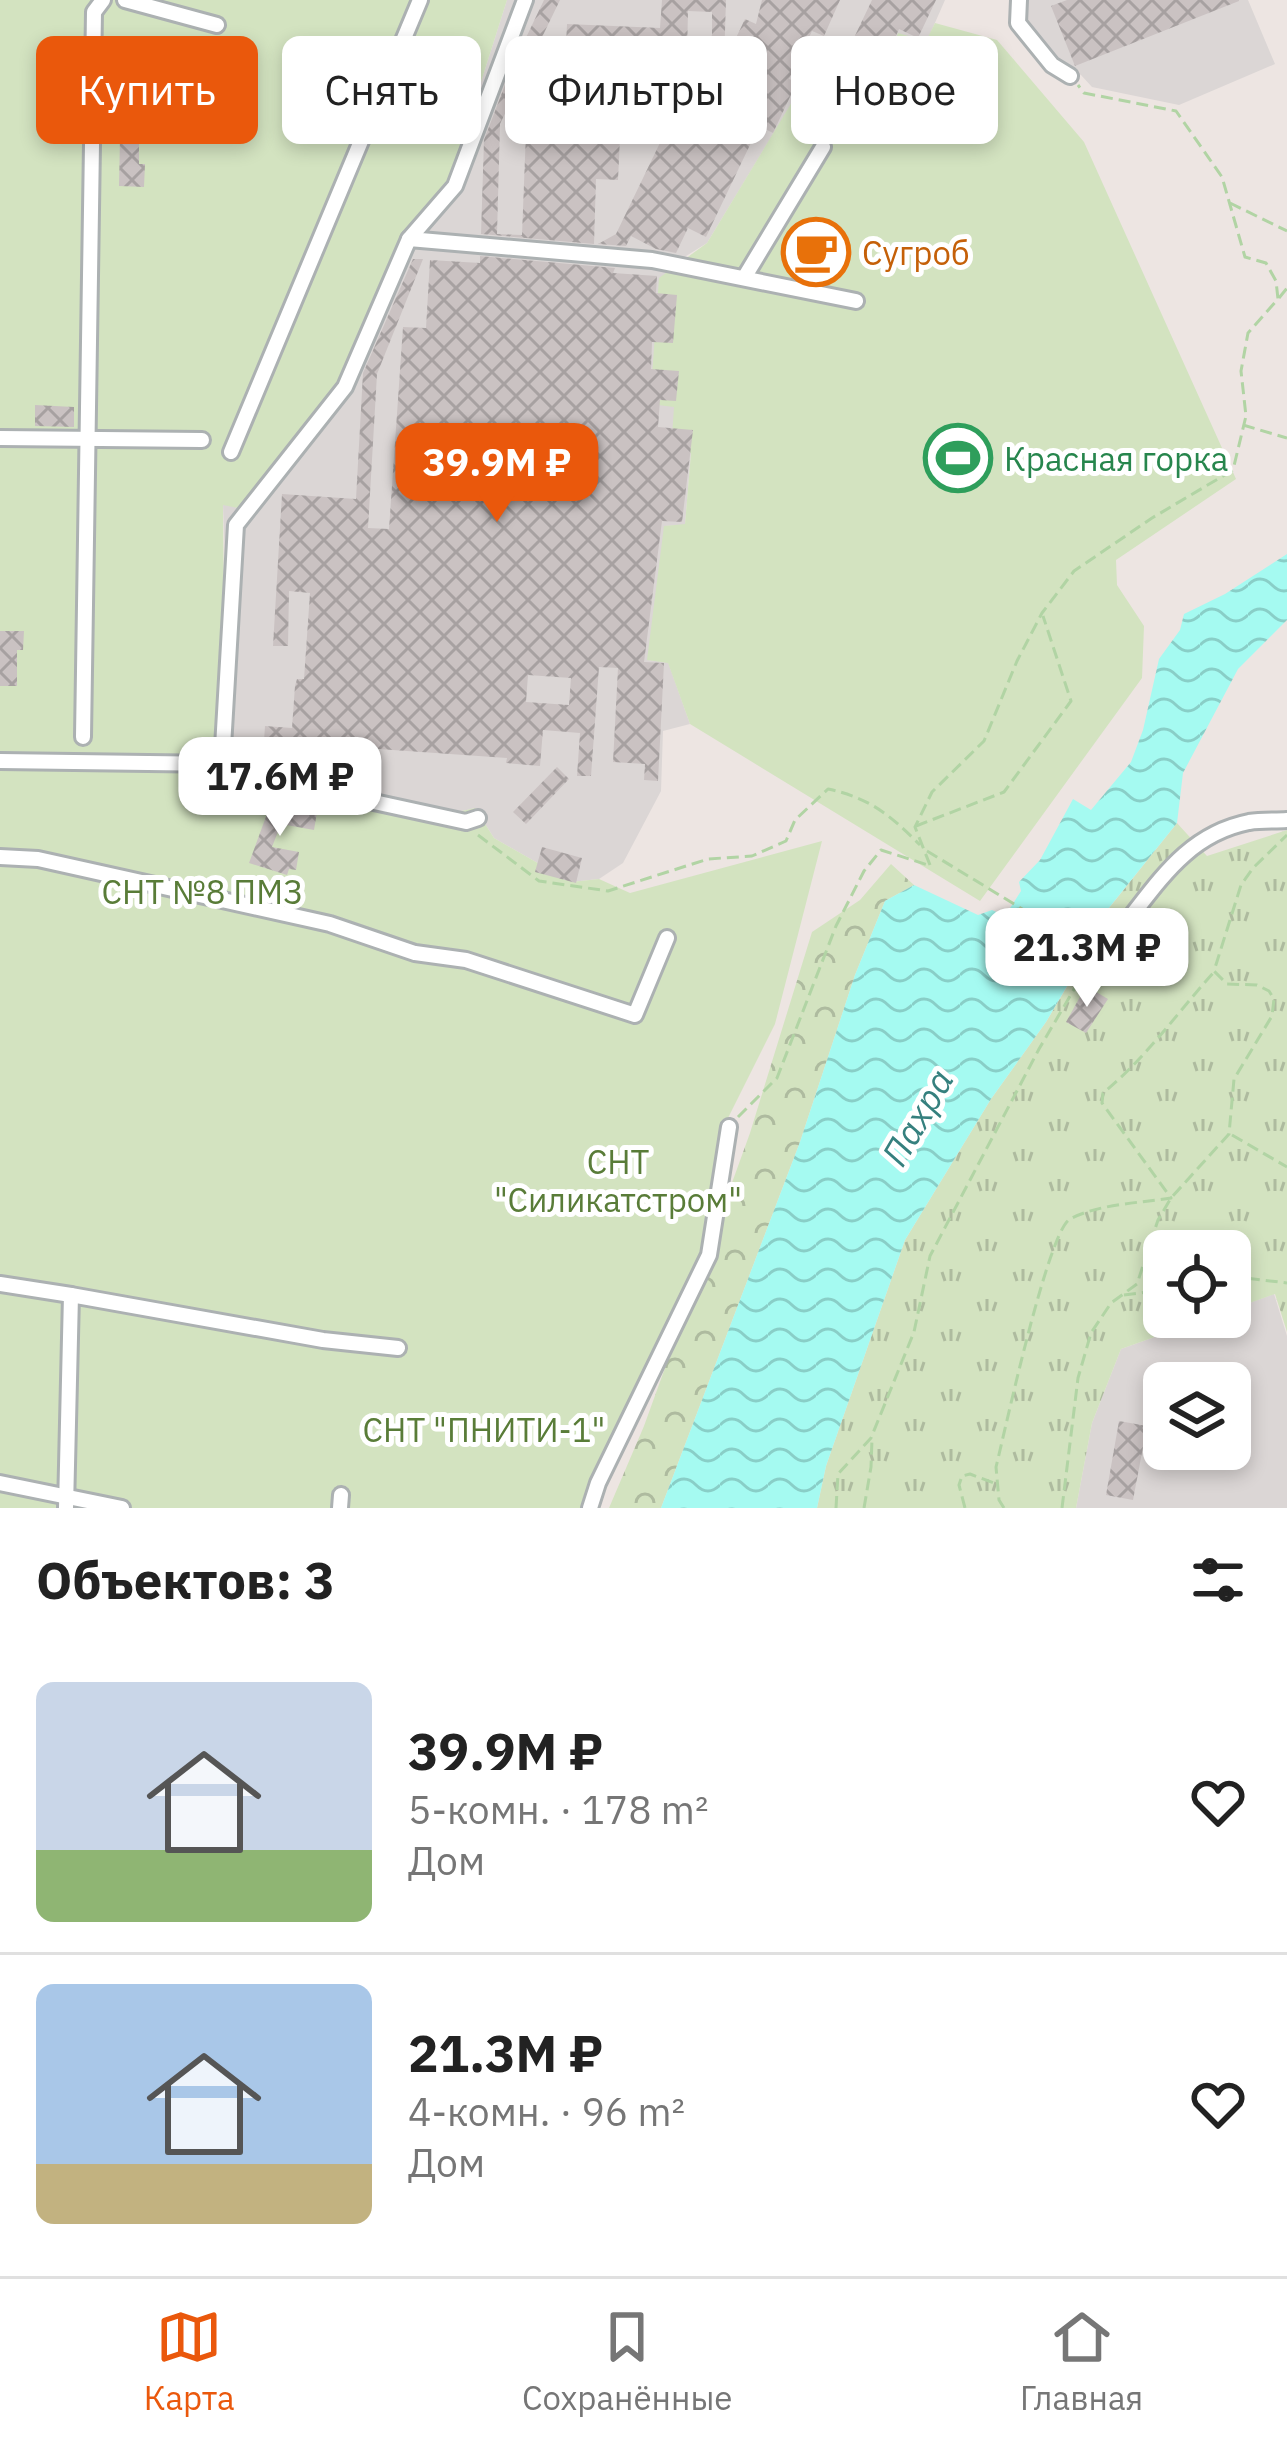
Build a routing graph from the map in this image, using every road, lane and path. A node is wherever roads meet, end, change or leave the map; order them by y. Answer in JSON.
{"nodes":[{"id":1,"x":103,"y":0,"type":"edge"},
{"id":2,"x":125,"y":0,"type":"edge"},
{"id":3,"x":420,"y":0,"type":"edge"},
{"id":4,"x":525,"y":0,"type":"edge"},
{"id":5,"x":1018,"y":0,"type":"edge"},
{"id":6,"x":217,"y":25,"type":"dead end"},
{"id":7,"x":1070,"y":76,"type":"joint"},
{"id":8,"x":823,"y":147,"type":"dead end"},
{"id":9,"x":1228,"y":202,"type":"junction"},
{"id":10,"x":1287,"y":230,"type":"edge"},
{"id":11,"x":409,"y":239,"type":"junction"},
{"id":12,"x":744,"y":278,"type":"junction"},
{"id":13,"x":1287,"y":288,"type":"edge"},
{"id":14,"x":1278,"y":299,"type":"junction"},
{"id":15,"x":856,"y":301,"type":"dead end"},
{"id":16,"x":1243,"y":424,"type":"junction"},
{"id":17,"x":0,"y":438,"type":"edge"},
{"id":18,"x":1287,"y":438,"type":"edge"},
{"id":19,"x":89,"y":440,"type":"junction"},
{"id":20,"x":202,"y":440,"type":"dead end"},
{"id":21,"x":231,"y":452,"type":"dead end"},
{"id":22,"x":1042,"y":613,"type":"junction"},
{"id":23,"x":83,"y":737,"type":"dead end"},
{"id":24,"x":0,"y":761,"type":"edge"},
{"id":25,"x":223,"y":764,"type":"junction"},
{"id":26,"x":472,"y":820,"type":"joint"},
{"id":27,"x":1287,"y":820,"type":"edge"},
{"id":28,"x":915,"y":826,"type":"junction"},
{"id":29,"x":1287,"y":836,"type":"edge"},
{"id":30,"x":923,"y":849,"type":"junction"},
{"id":31,"x":0,"y":857,"type":"edge"},
{"id":32,"x":667,"y":938,"type":"dead end"},
{"id":33,"x":1087,"y":955,"type":"junction"},
{"id":34,"x":1214,"y":971,"type":"junction"},
{"id":35,"x":729,"y":1127,"type":"joint"},
{"id":36,"x":1229,"y":1134,"type":"junction"},
{"id":37,"x":1287,"y":1167,"type":"edge"},
{"id":38,"x":1171,"y":1198,"type":"junction"},
{"id":39,"x":1251,"y":1279,"type":"edge"},
{"id":40,"x":1287,"y":1283,"type":"edge"},
{"id":41,"x":0,"y":1284,"type":"edge"},
{"id":42,"x":1143,"y":1292,"type":"edge"},
{"id":43,"x":1123,"y":1294,"type":"junction"},
{"id":44,"x":71,"y":1295,"type":"junction"},
{"id":45,"x":398,"y":1348,"type":"dead end"},
{"id":46,"x":871,"y":1438,"type":"junction"},
{"id":47,"x":0,"y":1483,"type":"edge"},
{"id":48,"x":995,"y":1483,"type":"junction"},
{"id":49,"x":66,"y":1502,"type":"edge"},
{"id":50,"x":122,"y":1508,"type":"edge"},
{"id":51,"x":590,"y":1508,"type":"edge"},
{"id":52,"x":836,"y":1508,"type":"edge"},
{"id":53,"x":863,"y":1508,"type":"edge"},
{"id":54,"x":965,"y":1508,"type":"edge"},
{"id":55,"x":1004,"y":1508,"type":"edge"},
{"id":56,"x":1062,"y":1508,"type":"edge"}],
"edges":[{"from":1,"to":19,"type":"street"},
{"from":2,"to":6,"type":"street"},
{"from":3,"to":21,"type":"street"},
{"from":4,"to":11,"type":"street"},
{"from":5,"to":7,"type":"street"},
{"from":7,"to":9,"type":"path"},
{"from":8,"to":12,"type":"street"},
{"from":9,"to":10,"type":"path"},
{"from":9,"to":14,"type":"path"},
{"from":11,"to":12,"type":"street"},
{"from":11,"to":25,"type":"street"},
{"from":12,"to":15,"type":"street"},
{"from":13,"to":14,"type":"path"},
{"from":14,"to":16,"type":"path"},
{"from":16,"to":18,"type":"path"},
{"from":16,"to":22,"type":"path"},
{"from":17,"to":19,"type":"street"},
{"from":19,"to":20,"type":"street"},
{"from":19,"to":23,"type":"street"},
{"from":22,"to":28,"type":"path"},
{"from":22,"to":28,"type":"path"},
{"from":24,"to":25,"type":"street"},
{"from":25,"to":26,"type":"street"},
{"from":26,"to":30,"type":"path"},
{"from":27,"to":33,"type":"street"},
{"from":28,"to":30,"type":"path"},
{"from":29,"to":34,"type":"path"},
{"from":30,"to":33,"type":"path"},
{"from":30,"to":35,"type":"path"},
{"from":31,"to":32,"type":"street"},
{"from":33,"to":46,"type":"path"},
{"from":34,"to":36,"type":"path"},
{"from":34,"to":38,"type":"path"},
{"from":35,"to":51,"type":"street"},
{"from":36,"to":37,"type":"path"},
{"from":36,"to":38,"type":"path"},
{"from":38,"to":43,"type":"path"},
{"from":38,"to":48,"type":"path"},
{"from":39,"to":40,"type":"path"},
{"from":41,"to":44,"type":"street"},
{"from":42,"to":43,"type":"path"},
{"from":43,"to":56,"type":"path"},
{"from":44,"to":45,"type":"street"},
{"from":44,"to":49,"type":"street"},
{"from":46,"to":52,"type":"path"},
{"from":46,"to":53,"type":"path"},
{"from":47,"to":49,"type":"street"},
{"from":48,"to":54,"type":"path"},
{"from":48,"to":55,"type":"path"},
{"from":49,"to":50,"type":"street"}]}
